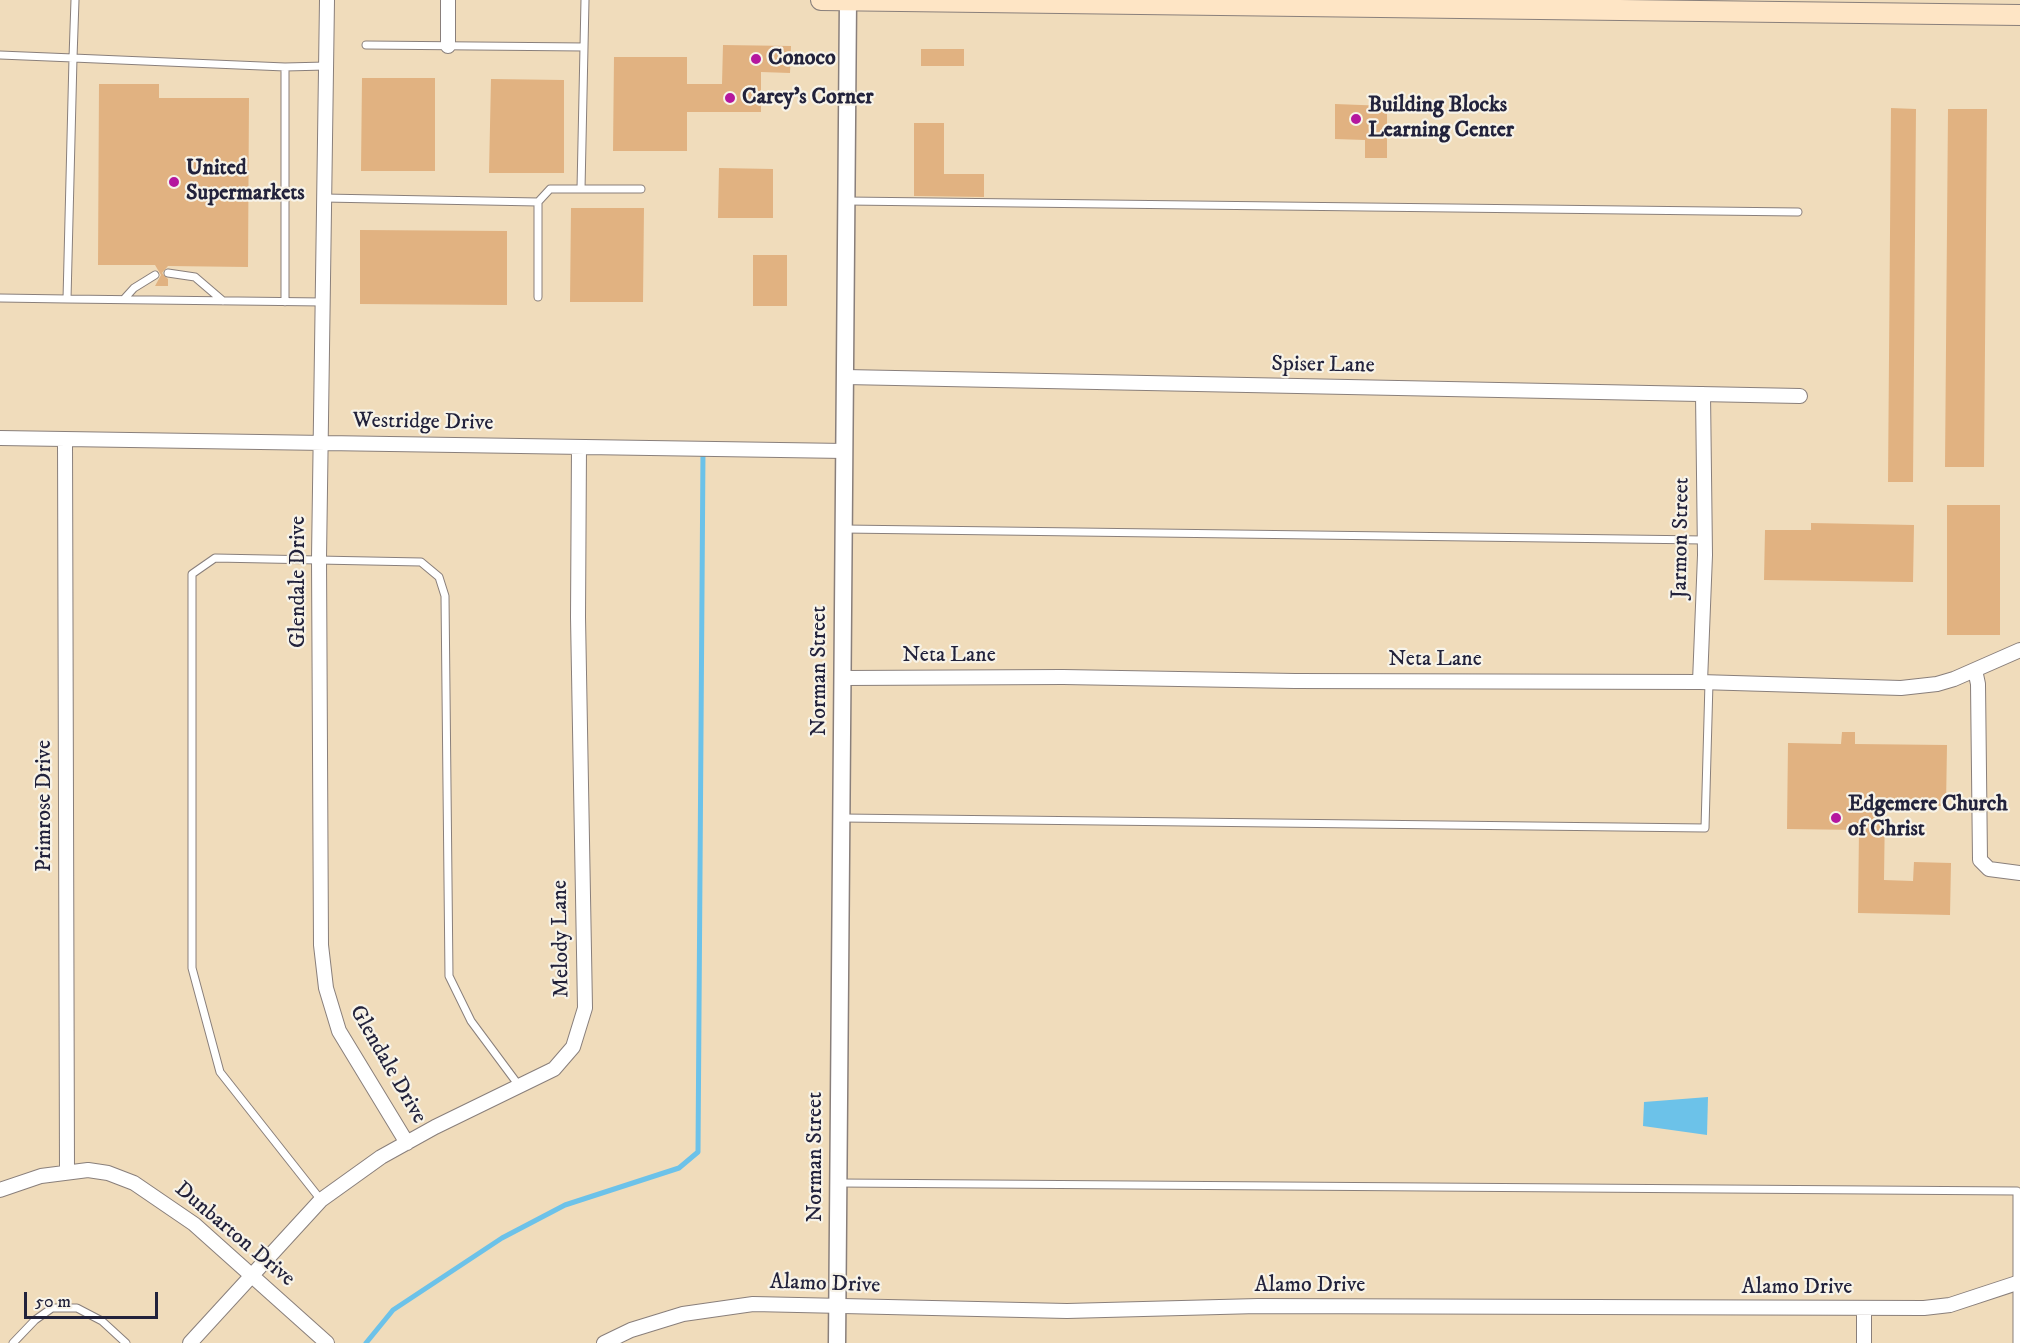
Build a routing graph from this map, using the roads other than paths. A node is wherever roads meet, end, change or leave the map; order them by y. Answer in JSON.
{"nodes":[{"id":1,"x":75,"y":0,"type":"edge"},
{"id":2,"x":327,"y":0,"type":"edge"},
{"id":3,"x":448,"y":0,"type":"edge"},
{"id":4,"x":585,"y":0,"type":"edge"},
{"id":5,"x":820,"y":0,"type":"edge"},
{"id":6,"x":848,"y":0,"type":"edge"},
{"id":7,"x":905,"y":0,"type":"edge"},
{"id":8,"x":988,"y":1,"type":"edge"},
{"id":9,"x":1988,"y":7,"type":"edge"},
{"id":10,"x":2020,"y":15,"type":"edge"},
{"id":11,"x":366,"y":45,"type":"dead end"},
{"id":12,"x":448,"y":46,"type":"junction"},
{"id":13,"x":584,"y":47,"type":"junction"},
{"id":14,"x":0,"y":55,"type":"edge"},
{"id":15,"x":73,"y":58,"type":"junction"},
{"id":16,"x":326,"y":66,"type":"junction"},
{"id":17,"x":285,"y":67,"type":"junction"},
{"id":18,"x":581,"y":189,"type":"junction"},
{"id":19,"x":641,"y":189,"type":"dead end"},
{"id":20,"x":324,"y":198,"type":"junction"},
{"id":21,"x":847,"y":201,"type":"junction"},
{"id":22,"x":538,"y":202,"type":"junction"},
{"id":23,"x":1798,"y":212,"type":"dead end"},
{"id":24,"x":168,"y":273,"type":"dead end"},
{"id":25,"x":155,"y":274,"type":"dead end"},
{"id":26,"x":538,"y":297,"type":"dead end"},
{"id":27,"x":0,"y":298,"type":"edge"},
{"id":28,"x":67,"y":299,"type":"junction"},
{"id":29,"x":124,"y":299,"type":"junction"},
{"id":30,"x":223,"y":301,"type":"junction"},
{"id":31,"x":285,"y":302,"type":"junction"},
{"id":32,"x":323,"y":302,"type":"junction"},
{"id":33,"x":845,"y":377,"type":"junction"},
{"id":34,"x":1703,"y":394,"type":"junction"},
{"id":35,"x":1800,"y":396,"type":"dead end"},
{"id":36,"x":0,"y":438,"type":"edge"},
{"id":37,"x":65,"y":440,"type":"junction"},
{"id":38,"x":320,"y":443,"type":"junction"},
{"id":39,"x":579,"y":447,"type":"junction"},
{"id":40,"x":844,"y":451,"type":"junction"},
{"id":41,"x":844,"y":529,"type":"junction"},
{"id":42,"x":1704,"y":540,"type":"junction"},
{"id":43,"x":319,"y":558,"type":"junction"},
{"id":44,"x":2020,"y":650,"type":"edge"},
{"id":45,"x":1974,"y":670,"type":"junction"},
{"id":46,"x":843,"y":678,"type":"junction"},
{"id":47,"x":1704,"y":682,"type":"junction"},
{"id":48,"x":842,"y":818,"type":"junction"},
{"id":49,"x":2020,"y":873,"type":"edge"},
{"id":50,"x":520,"y":1087,"type":"junction"},
{"id":51,"x":407,"y":1143,"type":"junction"},
{"id":52,"x":67,"y":1172,"type":"junction"},
{"id":53,"x":839,"y":1183,"type":"junction"},
{"id":54,"x":0,"y":1190,"type":"edge"},
{"id":55,"x":321,"y":1200,"type":"junction"},
{"id":56,"x":253,"y":1275,"type":"junction"},
{"id":57,"x":2019,"y":1283,"type":"edge"},
{"id":58,"x":838,"y":1306,"type":"junction"},
{"id":59,"x":1864,"y":1309,"type":"junction"},
{"id":60,"x":13,"y":1343,"type":"edge"},
{"id":61,"x":126,"y":1343,"type":"edge"},
{"id":62,"x":190,"y":1343,"type":"edge"},
{"id":63,"x":327,"y":1343,"type":"edge"},
{"id":64,"x":604,"y":1343,"type":"edge"},
{"id":65,"x":837,"y":1343,"type":"edge"},
{"id":66,"x":1864,"y":1343,"type":"edge"},
{"id":67,"x":2017,"y":1343,"type":"edge"}],
"edges":[{"from":1,"to":15,"type":"lane"},
{"from":2,"to":16,"type":"street","name":"Glendale Drive"},
{"from":3,"to":12,"type":"street"},
{"from":4,"to":13,"type":"lane"},
{"from":5,"to":6,"type":"main road"},
{"from":6,"to":7,"type":"main road"},
{"from":6,"to":21,"type":"street","name":"Norman Street"},
{"from":7,"to":8,"type":"main road"},
{"from":8,"to":9,"type":"main road"},
{"from":9,"to":10,"type":"main road"},
{"from":11,"to":12,"type":"lane"},
{"from":12,"to":13,"type":"lane"},
{"from":13,"to":18,"type":"lane"},
{"from":14,"to":15,"type":"lane"},
{"from":15,"to":17,"type":"lane"},
{"from":15,"to":28,"type":"lane"},
{"from":16,"to":17,"type":"lane"},
{"from":16,"to":20,"type":"street","name":"Glendale Drive"},
{"from":17,"to":31,"type":"lane"},
{"from":18,"to":19,"type":"lane"},
{"from":18,"to":22,"type":"lane"},
{"from":20,"to":22,"type":"lane"},
{"from":20,"to":32,"type":"street","name":"Glendale Drive"},
{"from":21,"to":23,"type":"lane"},
{"from":21,"to":33,"type":"street","name":"Norman Street"},
{"from":22,"to":26,"type":"lane"},
{"from":24,"to":30,"type":"lane"},
{"from":25,"to":29,"type":"lane"},
{"from":27,"to":28,"type":"lane"},
{"from":28,"to":29,"type":"lane"},
{"from":29,"to":30,"type":"lane"},
{"from":30,"to":31,"type":"lane"},
{"from":31,"to":32,"type":"lane"},
{"from":32,"to":38,"type":"street","name":"Glendale Drive"},
{"from":33,"to":34,"type":"street","name":"Spiser Lane"},
{"from":33,"to":40,"type":"street","name":"Norman Street"},
{"from":34,"to":35,"type":"street","name":"Spiser Lane"},
{"from":34,"to":42,"type":"street","name":"Jarmon Street"},
{"from":36,"to":37,"type":"street","name":"Westridge Drive"},
{"from":37,"to":38,"type":"street","name":"Westridge Drive"},
{"from":37,"to":52,"type":"street","name":"Primrose Drive"},
{"from":38,"to":39,"type":"street","name":"Westridge Drive"},
{"from":38,"to":43,"type":"street","name":"Glendale Drive"},
{"from":39,"to":40,"type":"street","name":"Westridge Drive"},
{"from":39,"to":50,"type":"street","name":"Melody Lane"},
{"from":40,"to":41,"type":"street","name":"Norman Street"},
{"from":41,"to":42,"type":"lane"},
{"from":41,"to":46,"type":"street","name":"Norman Street"},
{"from":42,"to":47,"type":"street","name":"Jarmon Street"},
{"from":43,"to":50,"type":"lane"},
{"from":43,"to":51,"type":"street","name":"Glendale Drive"},
{"from":43,"to":55,"type":"lane"},
{"from":44,"to":45,"type":"street","name":"Neta Lane"},
{"from":45,"to":47,"type":"street","name":"Neta Lane"},
{"from":45,"to":49,"type":"street"},
{"from":46,"to":47,"type":"street","name":"Neta Lane"},
{"from":46,"to":48,"type":"street","name":"Norman Street"},
{"from":47,"to":48,"type":"lane"},
{"from":48,"to":53,"type":"street","name":"Norman Street"},
{"from":50,"to":51,"type":"street","name":"Melody Lane"},
{"from":51,"to":55,"type":"street","name":"Melody Lane"},
{"from":52,"to":54,"type":"street","name":"Dunbarton Drive"},
{"from":52,"to":56,"type":"street","name":"Dunbarton Drive"},
{"from":53,"to":57,"type":"lane"},
{"from":53,"to":58,"type":"street","name":"Norman Street"},
{"from":55,"to":56,"type":"street","name":"Melody Lane"},
{"from":56,"to":62,"type":"street","name":"Melody Lane"},
{"from":56,"to":63,"type":"street","name":"Dunbarton Drive"},
{"from":57,"to":59,"type":"street","name":"Alamo Drive"},
{"from":57,"to":67,"type":"lane"},
{"from":58,"to":59,"type":"street","name":"Alamo Drive"},
{"from":58,"to":64,"type":"street","name":"Alamo Drive"},
{"from":58,"to":65,"type":"street","name":"Norman Street"},
{"from":59,"to":66,"type":"street"},
{"from":60,"to":61,"type":"lane"}]}
